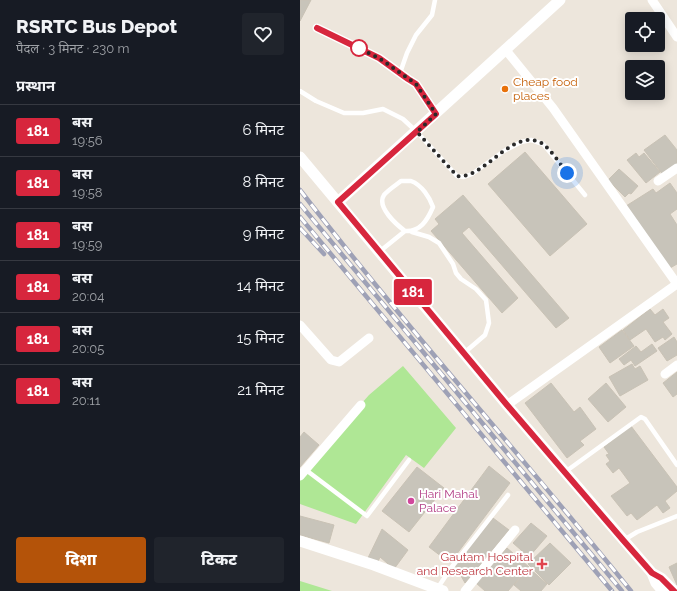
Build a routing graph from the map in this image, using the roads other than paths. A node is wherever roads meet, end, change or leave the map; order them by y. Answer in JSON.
{"nodes":[{"id":1,"x":435,"y":0,"type":"edge"},
{"id":2,"x":560,"y":0,"type":"edge"},
{"id":3,"x":655,"y":1,"type":"edge"},
{"id":4,"x":317,"y":28,"type":"dead end"},
{"id":5,"x":677,"y":37,"type":"edge"},
{"id":6,"x":506,"y":49,"type":"junction"},
{"id":7,"x":400,"y":73,"type":"junction"},
{"id":8,"x":300,"y":91,"type":"edge"},
{"id":9,"x":436,"y":114,"type":"junction"},
{"id":10,"x":417,"y":132,"type":"junction"},
{"id":11,"x":300,"y":157,"type":"edge"},
{"id":12,"x":677,"y":168,"type":"edge"},
{"id":13,"x":658,"y":181,"type":"dead end"},
{"id":14,"x":585,"y":195,"type":"dead end"},
{"id":15,"x":338,"y":202,"type":"junction"},
{"id":16,"x":405,"y":231,"type":"junction"},
{"id":17,"x":412,"y":232,"type":"junction"},
{"id":18,"x":379,"y":252,"type":"junction"},
{"id":19,"x":677,"y":284,"type":"edge"},
{"id":20,"x":300,"y":324,"type":"edge"},
{"id":21,"x":369,"y":338,"type":"dead end"},
{"id":22,"x":464,"y":353,"type":"junction"},
{"id":23,"x":677,"y":365,"type":"edge"},
{"id":24,"x":665,"y":374,"type":"dead end"},
{"id":25,"x":361,"y":405,"type":"dead end"},
{"id":26,"x":507,"y":405,"type":"junction"},
{"id":27,"x":409,"y":460,"type":"dead end"},
{"id":28,"x":677,"y":465,"type":"edge"},
{"id":29,"x":303,"y":473,"type":"edge"},
{"id":30,"x":565,"y":473,"type":"junction"},
{"id":31,"x":508,"y":494,"type":"dead end"},
{"id":32,"x":677,"y":516,"type":"edge"},
{"id":33,"x":515,"y":530,"type":"dead end"},
{"id":34,"x":623,"y":540,"type":"junction"},
{"id":35,"x":300,"y":541,"type":"edge"},
{"id":36,"x":652,"y":573,"type":"junction"},
{"id":37,"x":440,"y":590,"type":"edge"},
{"id":38,"x":465,"y":591,"type":"edge"},
{"id":39,"x":663,"y":591,"type":"edge"},
{"id":40,"x":674,"y":591,"type":"edge"}],
"edges":[{"from":1,"to":7,"type":"lane"},
{"from":2,"to":6,"type":"street"},
{"from":3,"to":5,"type":"street"},
{"from":4,"to":7,"type":"lane"},
{"from":6,"to":9,"type":"street"},
{"from":6,"to":19,"type":"street"},
{"from":7,"to":9,"type":"lane"},
{"from":8,"to":10,"type":"lane"},
{"from":9,"to":10,"type":"street"},
{"from":10,"to":14,"type":"lane"},
{"from":10,"to":15,"type":"street"},
{"from":11,"to":15,"type":"street"},
{"from":12,"to":13,"type":"street"},
{"from":15,"to":18,"type":"street"},
{"from":16,"to":17,"type":"lane"},
{"from":16,"to":17,"type":"lane"},
{"from":16,"to":18,"type":"lane"},
{"from":17,"to":22,"type":"lane"},
{"from":18,"to":22,"type":"street"},
{"from":19,"to":26,"type":"street"},
{"from":20,"to":21,"type":"street"},
{"from":22,"to":26,"type":"street"},
{"from":23,"to":24,"type":"street"},
{"from":25,"to":29,"type":"street"},
{"from":26,"to":30,"type":"street"},
{"from":27,"to":29,"type":"lane"},
{"from":28,"to":30,"type":"lane"},
{"from":30,"to":34,"type":"street"},
{"from":31,"to":37,"type":"lane"},
{"from":32,"to":34,"type":"lane"},
{"from":33,"to":38,"type":"street"},
{"from":34,"to":36,"type":"street"},
{"from":35,"to":37,"type":"street"},
{"from":36,"to":39,"type":"street"},
{"from":36,"to":40,"type":"street"}]}
